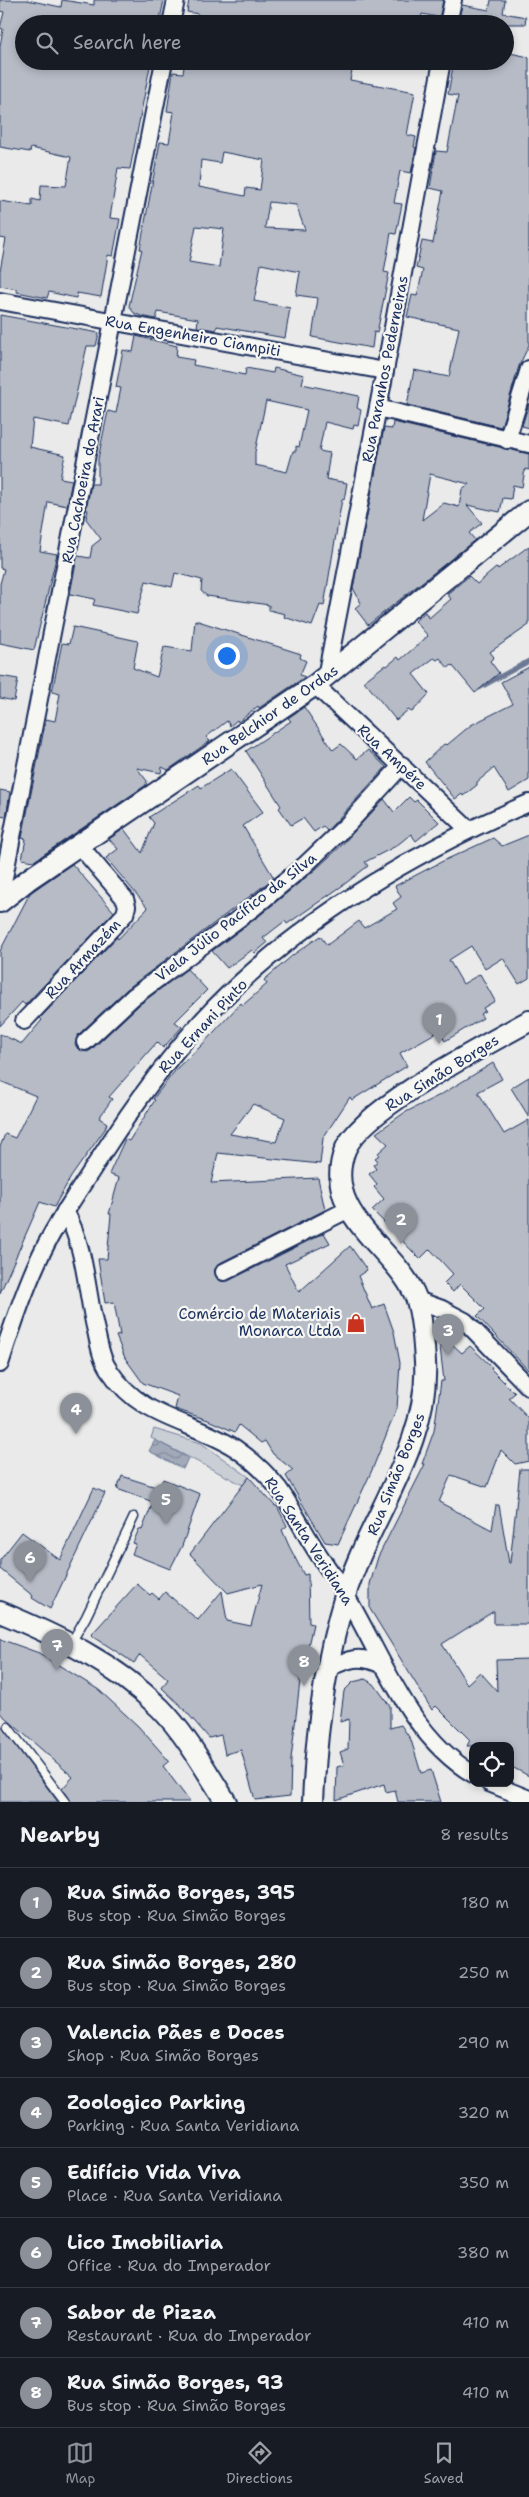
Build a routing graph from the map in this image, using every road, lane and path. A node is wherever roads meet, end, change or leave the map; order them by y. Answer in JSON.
{"nodes":[{"id":1,"x":176,"y":0,"type":"edge"},
{"id":2,"x":453,"y":0,"type":"edge"},
{"id":3,"x":173,"y":15,"type":"edge"},
{"id":4,"x":450,"y":15,"type":"edge"},
{"id":5,"x":162,"y":70,"type":"edge"},
{"id":6,"x":440,"y":70,"type":"edge"},
{"id":7,"x":0,"y":301,"type":"edge"},
{"id":8,"x":115,"y":322,"type":"junction"},
{"id":9,"x":529,"y":369,"type":"edge"},
{"id":10,"x":385,"y":371,"type":"junction"},
{"id":11,"x":378,"y":408,"type":"junction"},
{"id":12,"x":506,"y":440,"type":"junction"},
{"id":13,"x":529,"y":444,"type":"edge"},
{"id":14,"x":529,"y":511,"type":"edge"},
{"id":15,"x":321,"y":681,"type":"junction"},
{"id":16,"x":402,"y":765,"type":"junction"},
{"id":17,"x":529,"y":803,"type":"edge"},
{"id":18,"x":468,"y":829,"type":"junction"},
{"id":19,"x":80,"y":846,"type":"junction"},
{"id":20,"x":0,"y":898,"type":"edge"},
{"id":21,"x":0,"y":902,"type":"edge"},
{"id":22,"x":529,"y":1020,"type":"edge"},
{"id":23,"x":24,"y":1022,"type":"dead end"},
{"id":24,"x":85,"y":1042,"type":"dead end"},
{"id":25,"x":349,"y":1209,"type":"junction"},
{"id":26,"x":66,"y":1211,"type":"junction"},
{"id":27,"x":224,"y":1272,"type":"dead end"},
{"id":28,"x":417,"y":1300,"type":"junction"},
{"id":29,"x":0,"y":1364,"type":"edge"},
{"id":30,"x":529,"y":1387,"type":"edge"},
{"id":31,"x":134,"y":1517,"type":"dead end"},
{"id":32,"x":345,"y":1594,"type":"junction"},
{"id":33,"x":0,"y":1612,"type":"edge"},
{"id":34,"x":70,"y":1644,"type":"junction"},
{"id":35,"x":382,"y":1665,"type":"junction"},
{"id":36,"x":326,"y":1670,"type":"junction"},
{"id":37,"x":8,"y":1727,"type":"dead end"},
{"id":38,"x":469,"y":1771,"type":"edge"},
{"id":39,"x":499,"y":1787,"type":"edge"},
{"id":40,"x":529,"y":1799,"type":"edge"},
{"id":41,"x":65,"y":1802,"type":"edge"},
{"id":42,"x":226,"y":1802,"type":"edge"},
{"id":43,"x":313,"y":1802,"type":"edge"}],
"edges":[{"from":1,"to":3,"type":"street"},
{"from":2,"to":4,"type":"street"},
{"from":5,"to":8,"type":"street","name":"Rua Cachoeira do Arari"},
{"from":6,"to":10,"type":"street","name":"Rua Paranhos Pederneiras"},
{"from":7,"to":8,"type":"street","name":"Rua Engenheiro Ciampiti"},
{"from":8,"to":10,"type":"street","name":"Rua Engenheiro Ciampiti"},
{"from":8,"to":20,"type":"street","name":"Rua Cachoeira do Arari"},
{"from":9,"to":12,"type":"street"},
{"from":10,"to":11,"type":"street","name":"Rua Paranhos Pederneiras"},
{"from":11,"to":12,"type":"street"},
{"from":11,"to":15,"type":"street","name":"Rua Paranhos Pederneiras"},
{"from":12,"to":13,"type":"street"},
{"from":14,"to":15,"type":"street","name":"Rua Belchior de Ordas"},
{"from":15,"to":16,"type":"street","name":"Rua Ampére"},
{"from":15,"to":19,"type":"street","name":"Rua Belchior de Ordas"},
{"from":16,"to":18,"type":"street","name":"Rua Ampére"},
{"from":16,"to":24,"type":"street","name":"Viela Júlio Pacífico da Silva"},
{"from":17,"to":18,"type":"street","name":"Rua Ernani Pinto"},
{"from":18,"to":26,"type":"street","name":"Rua Ernani Pinto"},
{"from":19,"to":21,"type":"street","name":"Rua Belchior de Ordas"},
{"from":19,"to":23,"type":"street","name":"Rua Armazém"},
{"from":22,"to":25,"type":"street","name":"Rua Simão Borges"},
{"from":25,"to":27,"type":"street"},
{"from":25,"to":28,"type":"street","name":"Rua Simão Borges"},
{"from":26,"to":29,"type":"street","name":"Rua Ernani Pinto"},
{"from":26,"to":32,"type":"street","name":"Rua Santa Veridiana"},
{"from":28,"to":30,"type":"street"},
{"from":28,"to":32,"type":"street","name":"Rua Simão Borges"},
{"from":31,"to":34,"type":"lane"},
{"from":32,"to":35,"type":"street","name":"Rua Santa Veridiana"},
{"from":32,"to":36,"type":"street","name":"Rua Simão Borges"},
{"from":33,"to":34,"type":"street"},
{"from":34,"to":42,"type":"street"},
{"from":35,"to":36,"type":"street"},
{"from":35,"to":38,"type":"street","name":"Rua Santa Veridiana"},
{"from":36,"to":43,"type":"street","name":"Rua Simão Borges"},
{"from":37,"to":41,"type":"lane"},
{"from":39,"to":40,"type":"street"}]}
